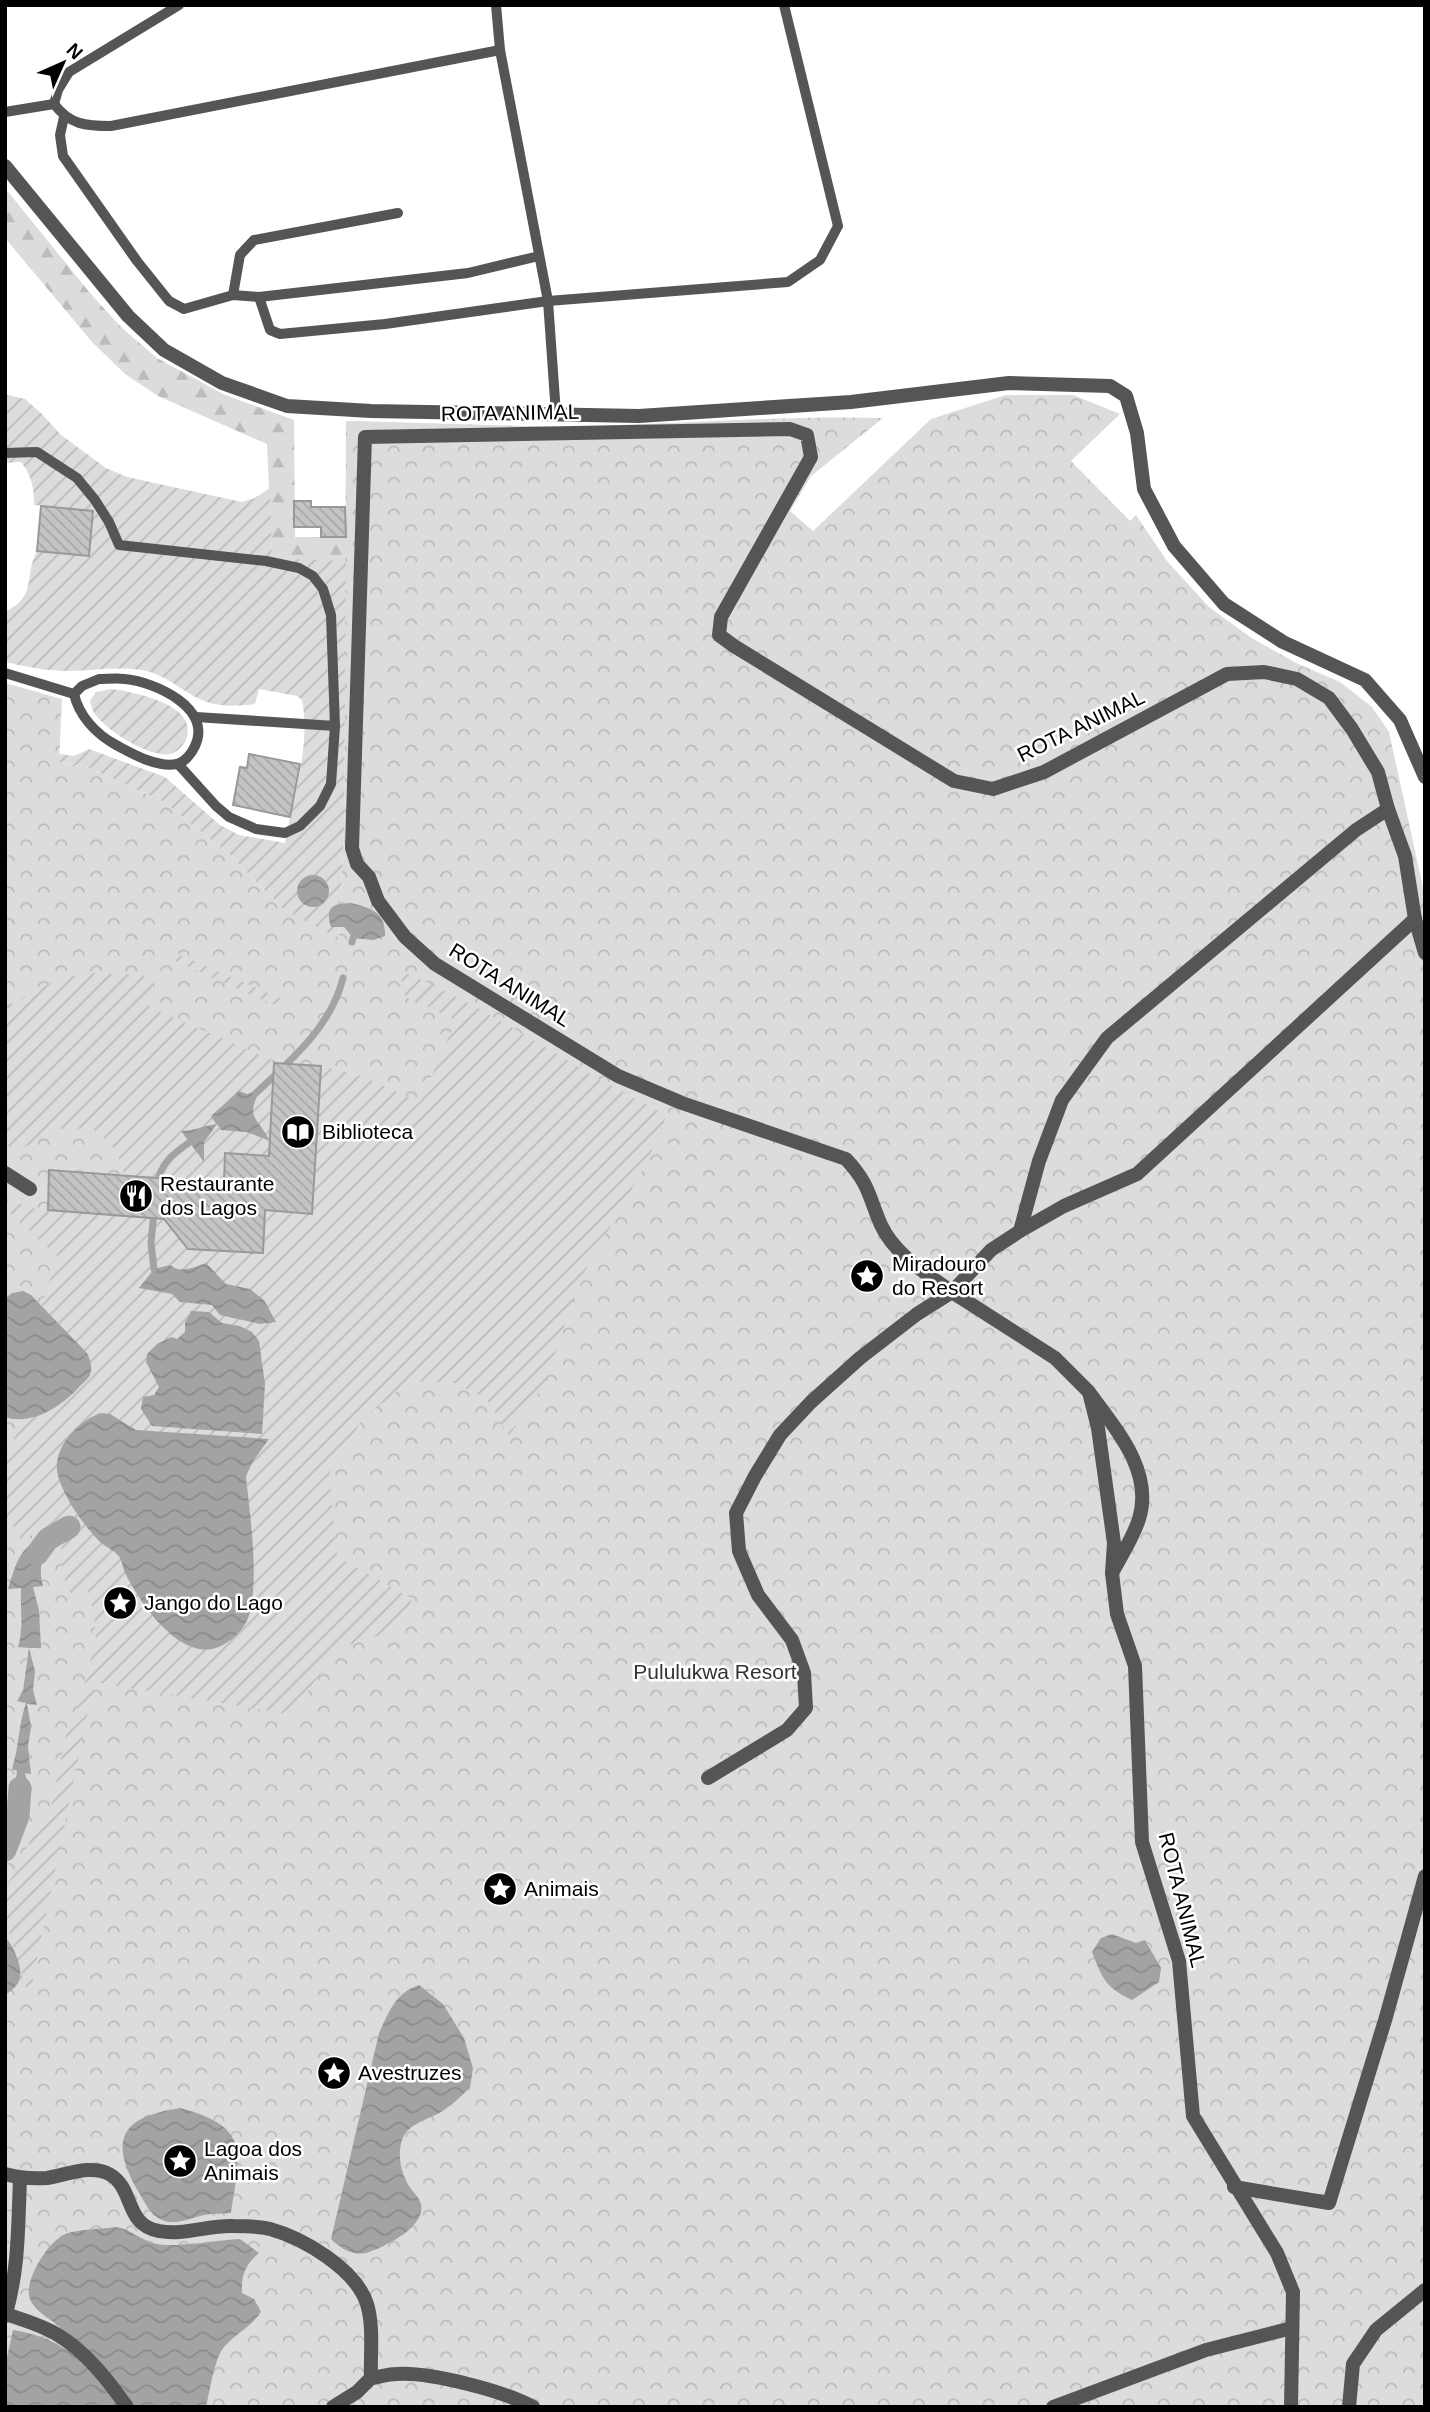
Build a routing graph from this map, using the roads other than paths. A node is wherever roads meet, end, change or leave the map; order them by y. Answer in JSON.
{"nodes":[{"id":1,"x":178,"y":5,"type":"edge"},
{"id":2,"x":496,"y":5,"type":"edge"},
{"id":3,"x":783,"y":5,"type":"edge"},
{"id":4,"x":500,"y":50,"type":"junction"},
{"id":5,"x":54,"y":104,"type":"junction"},
{"id":6,"x":5,"y":112,"type":"edge"},
{"id":7,"x":64,"y":117,"type":"junction"},
{"id":8,"x":5,"y":166,"type":"edge"},
{"id":9,"x":398,"y":213,"type":"dead end"},
{"id":10,"x":539,"y":256,"type":"junction"},
{"id":11,"x":233,"y":295,"type":"junction"},
{"id":12,"x":259,"y":297,"type":"junction"},
{"id":13,"x":548,"y":301,"type":"junction"},
{"id":14,"x":556,"y":414,"type":"junction"},
{"id":15,"x":5,"y":453,"type":"edge"},
{"id":16,"x":5,"y":673,"type":"edge"},
{"id":17,"x":74,"y":694,"type":"junction"},
{"id":18,"x":196,"y":717,"type":"junction"},
{"id":19,"x":335,"y":726,"type":"junction"},
{"id":20,"x":178,"y":764,"type":"junction"},
{"id":21,"x":1425,"y":777,"type":"edge"},
{"id":22,"x":1388,"y":808,"type":"junction"},
{"id":23,"x":1415,"y":919,"type":"junction"},
{"id":24,"x":1425,"y":953,"type":"edge"},
{"id":25,"x":5,"y":1173,"type":"edge"},
{"id":26,"x":30,"y":1189,"type":"dead end"},
{"id":27,"x":1020,"y":1231,"type":"junction"},
{"id":28,"x":952,"y":1292,"type":"junction"},
{"id":29,"x":1089,"y":1392,"type":"junction"},
{"id":30,"x":1112,"y":1573,"type":"junction"},
{"id":31,"x":708,"y":1777,"type":"dead end"},
{"id":32,"x":1425,"y":1876,"type":"edge"},
{"id":33,"x":5,"y":2174,"type":"edge"},
{"id":34,"x":20,"y":2179,"type":"junction"},
{"id":35,"x":1234,"y":2187,"type":"junction"},
{"id":36,"x":12,"y":2220,"type":"edge"},
{"id":37,"x":1425,"y":2290,"type":"edge"},
{"id":38,"x":6,"y":2315,"type":"edge"},
{"id":39,"x":1292,"y":2328,"type":"junction"},
{"id":40,"x":370,"y":2378,"type":"junction"},
{"id":41,"x":127,"y":2407,"type":"edge"},
{"id":42,"x":333,"y":2407,"type":"edge"},
{"id":43,"x":533,"y":2407,"type":"edge"},
{"id":44,"x":1053,"y":2407,"type":"edge"},
{"id":45,"x":1291,"y":2407,"type":"edge"},
{"id":46,"x":1349,"y":2407,"type":"edge"}],
"edges":[{"from":1,"to":5,"type":"lane"},
{"from":2,"to":4,"type":"lane"},
{"from":3,"to":13,"type":"lane"},
{"from":4,"to":7,"type":"lane"},
{"from":4,"to":10,"type":"lane"},
{"from":5,"to":6,"type":"lane"},
{"from":5,"to":7,"type":"lane"},
{"from":7,"to":11,"type":"lane"},
{"from":8,"to":14,"type":"street"},
{"from":9,"to":11,"type":"lane"},
{"from":10,"to":12,"type":"lane"},
{"from":10,"to":13,"type":"lane"},
{"from":11,"to":12,"type":"lane"},
{"from":12,"to":13,"type":"lane"},
{"from":13,"to":14,"type":"lane"},
{"from":14,"to":21,"type":"street"},
{"from":15,"to":19,"type":"lane"},
{"from":16,"to":17,"type":"lane"},
{"from":17,"to":18,"type":"lane"},
{"from":17,"to":20,"type":"lane"},
{"from":18,"to":19,"type":"lane"},
{"from":18,"to":20,"type":"lane"},
{"from":19,"to":20,"type":"lane"},
{"from":22,"to":23,"type":"street","name":"ROTA ANIMAL"},
{"from":22,"to":27,"type":"street"},
{"from":22,"to":28,"type":"street","name":"ROTA ANIMAL"},
{"from":23,"to":24,"type":"street","name":"ROTA ANIMAL"},
{"from":23,"to":27,"type":"street"},
{"from":25,"to":26,"type":"street"},
{"from":27,"to":28,"type":"street"},
{"from":28,"to":29,"type":"street","name":"ROTA ANIMAL"},
{"from":28,"to":31,"type":"street"},
{"from":29,"to":30,"type":"street","name":"ROTA ANIMAL"},
{"from":29,"to":30,"type":"street","name":"ROTA ANIMAL"},
{"from":30,"to":35,"type":"street","name":"ROTA ANIMAL"},
{"from":32,"to":35,"type":"street"},
{"from":33,"to":34,"type":"street"},
{"from":34,"to":36,"type":"street"},
{"from":34,"to":40,"type":"street"},
{"from":35,"to":39,"type":"street","name":"ROTA ANIMAL"},
{"from":36,"to":38,"type":"street"},
{"from":37,"to":46,"type":"street"},
{"from":38,"to":41,"type":"street"},
{"from":39,"to":44,"type":"street"},
{"from":39,"to":45,"type":"street","name":"ROTA ANIMAL"},
{"from":40,"to":42,"type":"street"},
{"from":40,"to":43,"type":"street"}]}
